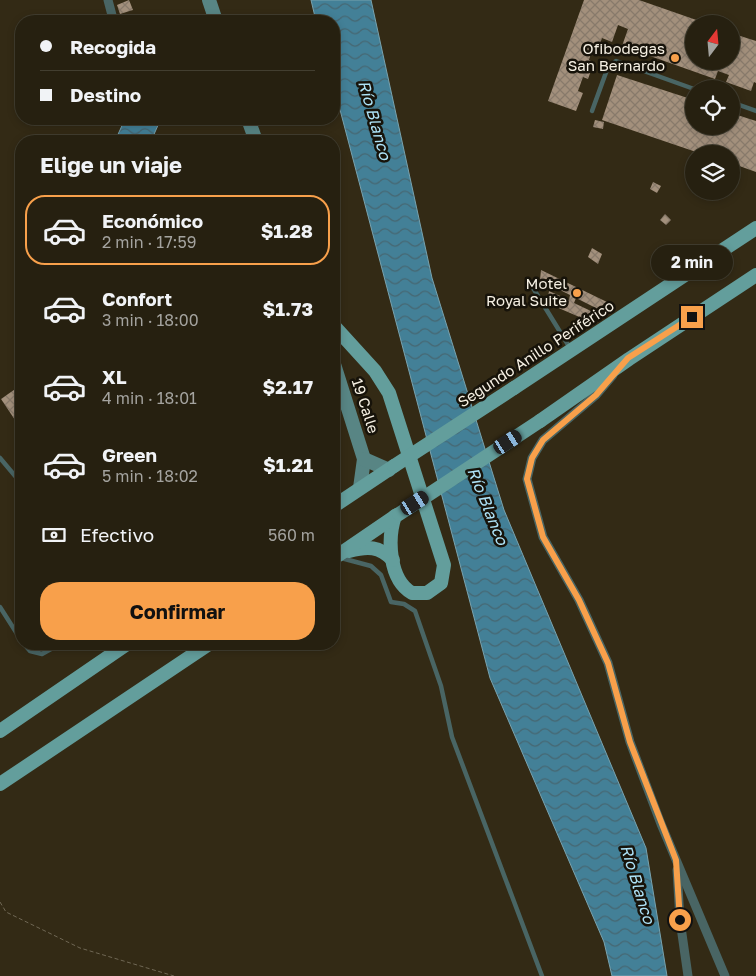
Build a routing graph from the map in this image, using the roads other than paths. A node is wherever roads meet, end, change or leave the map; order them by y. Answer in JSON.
{"nodes":[{"id":1,"x":108,"y":0,"type":"edge"},
{"id":2,"x":210,"y":0,"type":"edge"},
{"id":3,"x":113,"y":15,"type":"edge"},
{"id":4,"x":214,"y":15,"type":"edge"},
{"id":5,"x":685,"y":86,"type":"edge"},
{"id":6,"x":740,"y":105,"type":"edge"},
{"id":7,"x":592,"y":111,"type":"dead end"},
{"id":8,"x":756,"y":111,"type":"edge"},
{"id":9,"x":756,"y":228,"type":"edge"},
{"id":10,"x":756,"y":275,"type":"edge"},
{"id":11,"x":530,"y":283,"type":"dead end"},
{"id":12,"x":340,"y":333,"type":"edge"},
{"id":13,"x":572,"y":351,"type":"junction"},
{"id":14,"x":628,"y":358,"type":"junction"},
{"id":15,"x":340,"y":383,"type":"edge"},
{"id":16,"x":0,"y":458,"type":"edge"},
{"id":17,"x":364,"y":459,"type":"junction"},
{"id":18,"x":392,"y":468,"type":"junction"},
{"id":19,"x":15,"y":476,"type":"edge"},
{"id":20,"x":360,"y":488,"type":"junction"},
{"id":21,"x":340,"y":502,"type":"edge"},
{"id":22,"x":397,"y":515,"type":"junction"},
{"id":23,"x":340,"y":554,"type":"edge"},
{"id":24,"x":340,"y":556,"type":"edge"},
{"id":25,"x":340,"y":558,"type":"edge"},
{"id":26,"x":393,"y":560,"type":"junction"},
{"id":27,"x":0,"y":606,"type":"edge"},
{"id":28,"x":15,"y":630,"type":"edge"},
{"id":29,"x":29,"y":650,"type":"edge"},
{"id":30,"x":49,"y":650,"type":"edge"},
{"id":31,"x":114,"y":650,"type":"edge"},
{"id":32,"x":200,"y":650,"type":"edge"},
{"id":33,"x":0,"y":730,"type":"edge"},
{"id":34,"x":0,"y":784,"type":"edge"},
{"id":35,"x":676,"y":860,"type":"junction"},
{"id":36,"x":542,"y":976,"type":"edge"},
{"id":37,"x":688,"y":976,"type":"edge"},
{"id":38,"x":725,"y":976,"type":"edge"}],
"edges":[{"from":1,"to":3,"type":"street"},
{"from":2,"to":4,"type":"main road"},
{"from":5,"to":7,"type":"lane"},
{"from":6,"to":8,"type":"lane"},
{"from":9,"to":13,"type":"main road","name":"Segundo Anillo Periférico"},
{"from":10,"to":14,"type":"main road"},
{"from":11,"to":13,"type":"lane"},
{"from":12,"to":26,"type":"main road"},
{"from":13,"to":18,"type":"main road","name":"Segundo Anillo Periférico","bridge":true},
{"from":14,"to":22,"type":"main road","bridge":true},
{"from":14,"to":35,"type":"street"},
{"from":15,"to":17,"type":"main road","name":"19 Calle"},
{"from":16,"to":19,"type":"lane"},
{"from":17,"to":18,"type":"main road"},
{"from":17,"to":20,"type":"main road","name":"19 Calle"},
{"from":18,"to":20,"type":"main road","name":"Segundo Anillo Periférico"},
{"from":20,"to":21,"type":"main road","name":"Segundo Anillo Periférico"},
{"from":22,"to":23,"type":"main road"},
{"from":22,"to":26,"type":"main road"},
{"from":24,"to":26,"type":"main road"},
{"from":25,"to":36,"type":"lane"},
{"from":27,"to":28,"type":"lane"},
{"from":29,"to":30,"type":"lane"},
{"from":31,"to":33,"type":"main road"},
{"from":32,"to":34,"type":"main road"},
{"from":35,"to":37,"type":"street"},
{"from":35,"to":38,"type":"street"}]}
